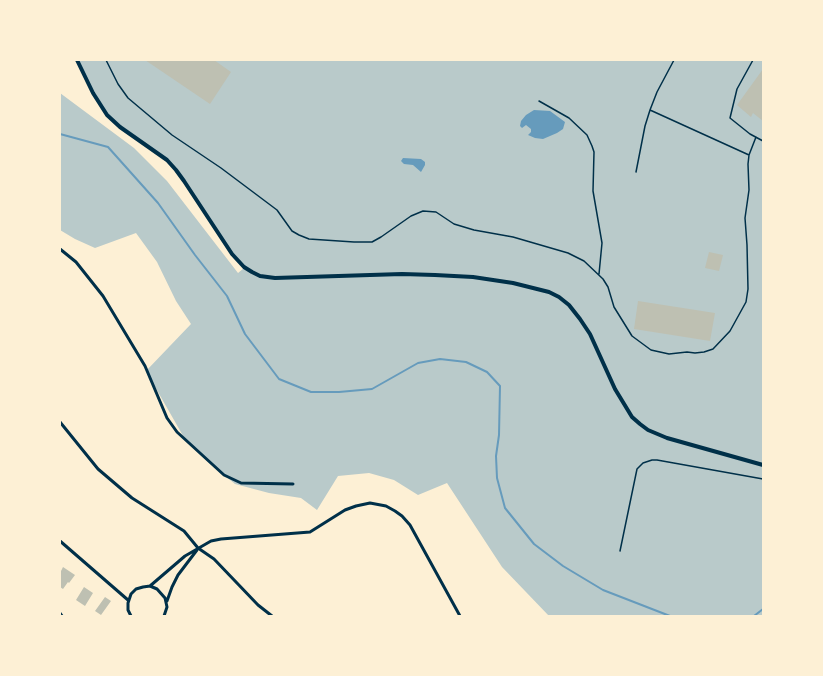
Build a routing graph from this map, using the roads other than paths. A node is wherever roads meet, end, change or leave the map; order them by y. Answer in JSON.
{"nodes":[{"id":1,"x":77,"y":60,"type":"edge"},
{"id":2,"x":106,"y":60,"type":"edge"},
{"id":3,"x":674,"y":60,"type":"edge"},
{"id":4,"x":753,"y":60,"type":"edge"},
{"id":5,"x":539,"y":101,"type":"dead end"},
{"id":6,"x":650,"y":110,"type":"junction"},
{"id":7,"x":756,"y":137,"type":"junction"},
{"id":8,"x":763,"y":141,"type":"edge"},
{"id":9,"x":749,"y":155,"type":"junction"},
{"id":10,"x":636,"y":172,"type":"dead end"},
{"id":11,"x":60,"y":249,"type":"edge"},
{"id":12,"x":599,"y":274,"type":"junction"},
{"id":13,"x":60,"y":422,"type":"edge"},
{"id":14,"x":763,"y":465,"type":"edge"},
{"id":15,"x":763,"y":479,"type":"edge"},
{"id":16,"x":293,"y":484,"type":"dead end"},
{"id":17,"x":60,"y":541,"type":"edge"},
{"id":18,"x":198,"y":548,"type":"junction"},
{"id":19,"x":620,"y":551,"type":"dead end"},
{"id":20,"x":150,"y":586,"type":"junction"},
{"id":21,"x":128,"y":600,"type":"junction"},
{"id":22,"x":166,"y":602,"type":"junction"},
{"id":23,"x":60,"y":612,"type":"edge"},
{"id":24,"x":129,"y":615,"type":"edge"},
{"id":25,"x":63,"y":616,"type":"edge"},
{"id":26,"x":164,"y":616,"type":"edge"},
{"id":27,"x":272,"y":616,"type":"edge"},
{"id":28,"x":460,"y":616,"type":"edge"}],
"edges":[{"from":1,"to":14,"type":"street"},
{"from":2,"to":12,"type":"lane"},
{"from":3,"to":6,"type":"lane"},
{"from":4,"to":7,"type":"lane"},
{"from":5,"to":12,"type":"lane"},
{"from":6,"to":9,"type":"lane"},
{"from":6,"to":10,"type":"lane"},
{"from":7,"to":8,"type":"lane"},
{"from":7,"to":9,"type":"lane"},
{"from":9,"to":12,"type":"lane"},
{"from":11,"to":16,"type":"street"},
{"from":13,"to":18,"type":"street"},
{"from":15,"to":19,"type":"lane"},
{"from":17,"to":21,"type":"street"},
{"from":18,"to":20,"type":"street"},
{"from":18,"to":22,"type":"street"},
{"from":18,"to":27,"type":"street"},
{"from":18,"to":28,"type":"street"},
{"from":20,"to":21,"type":"street"},
{"from":20,"to":22,"type":"street"},
{"from":21,"to":24,"type":"street"},
{"from":22,"to":26,"type":"street"},
{"from":23,"to":25,"type":"lane"}]}
